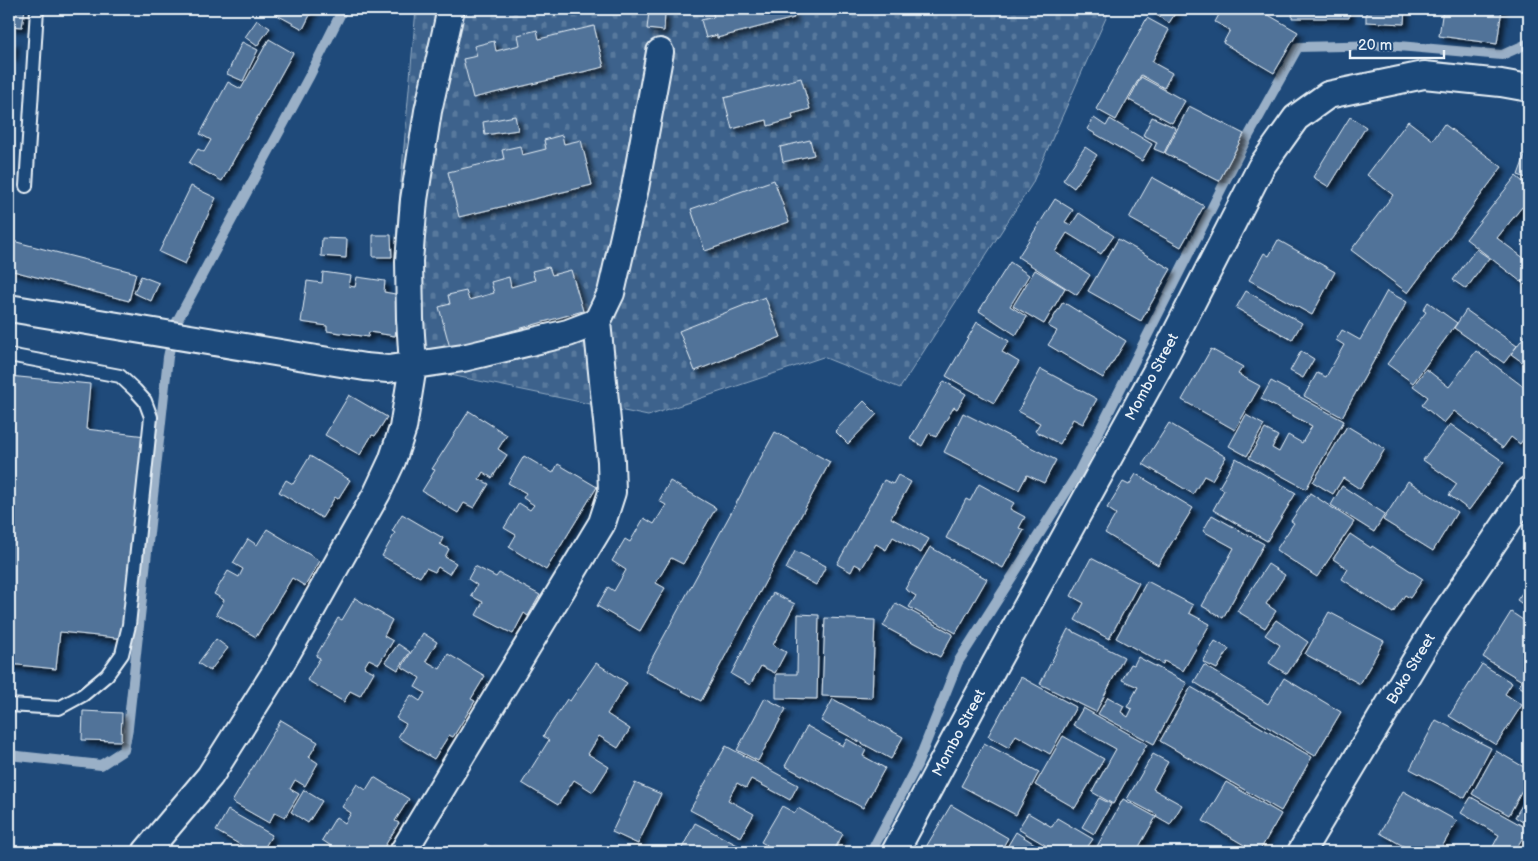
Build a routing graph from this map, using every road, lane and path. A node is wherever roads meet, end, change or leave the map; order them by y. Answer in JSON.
{"nodes":[{"id":1,"x":37,"y":9,"type":"edge"},
{"id":2,"x":450,"y":9,"type":"edge"},
{"id":3,"x":660,"y":52,"type":"dead end"},
{"id":4,"x":1529,"y":88,"type":"edge"},
{"id":5,"x":26,"y":186,"type":"dead end"},
{"id":6,"x":9,"y":308,"type":"edge"},
{"id":7,"x":597,"y":322,"type":"junction"},
{"id":8,"x":9,"y":355,"type":"edge"},
{"id":9,"x":413,"y":366,"type":"junction"},
{"id":10,"x":1529,"y":490,"type":"edge"},
{"id":11,"x":9,"y":705,"type":"edge"},
{"id":12,"x":146,"y":852,"type":"edge"},
{"id":13,"x":403,"y":852,"type":"edge"},
{"id":14,"x":895,"y":852,"type":"edge"},
{"id":15,"x":1301,"y":852,"type":"edge"}],
"edges":[{"from":1,"to":5,"type":"lane"},
{"from":2,"to":9,"type":"street"},
{"from":3,"to":7,"type":"street"},
{"from":4,"to":14,"type":"street","name":"Mombo Street"},
{"from":6,"to":9,"type":"street"},
{"from":7,"to":9,"type":"street"},
{"from":7,"to":13,"type":"street"},
{"from":8,"to":11,"type":"lane"},
{"from":9,"to":12,"type":"street"},
{"from":10,"to":15,"type":"street","name":"Boko Street"}]}
